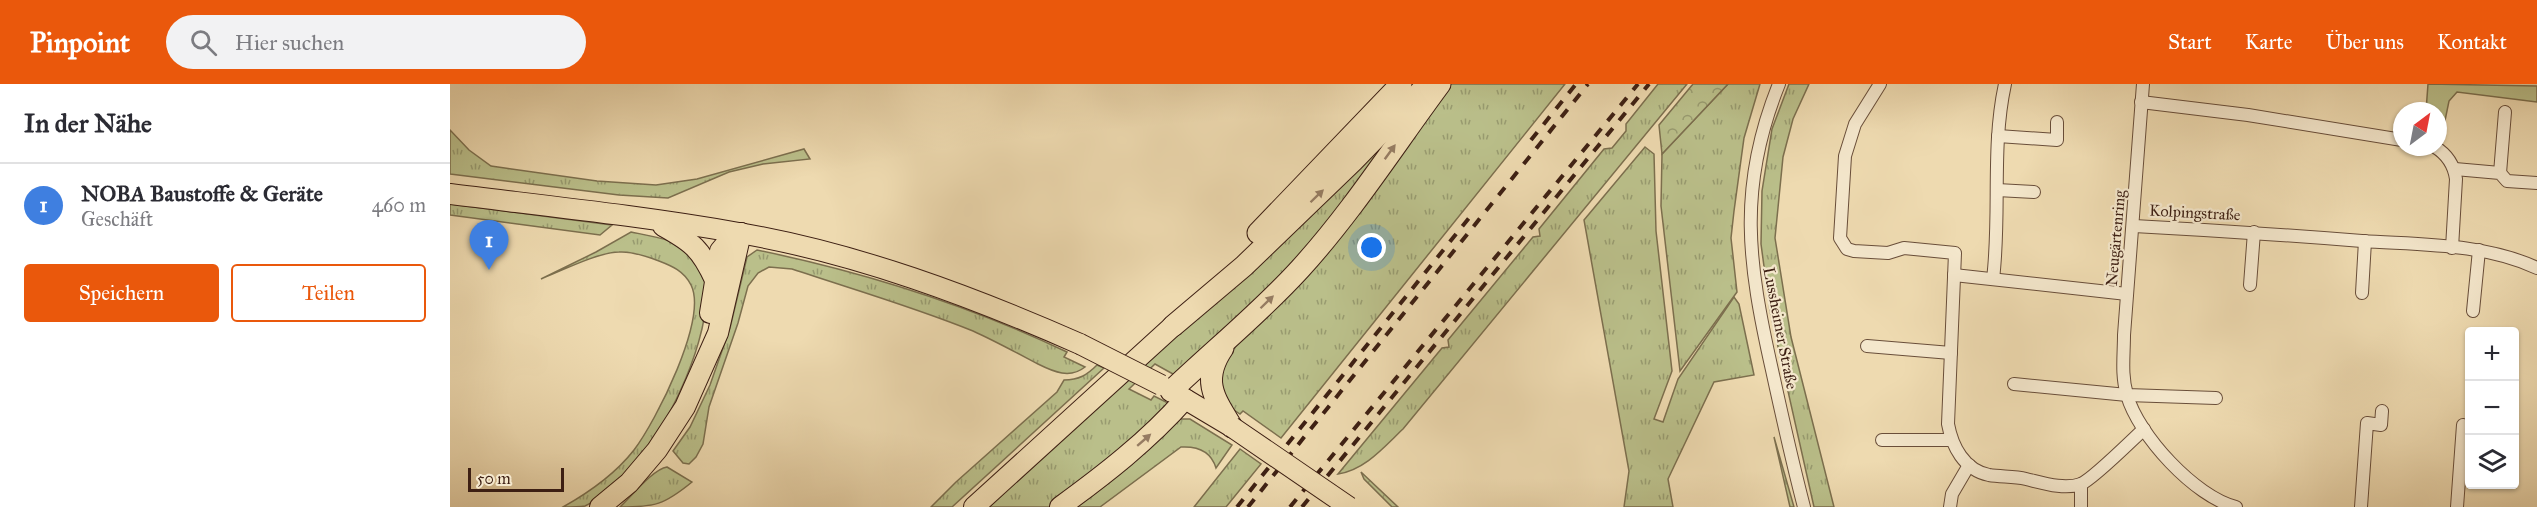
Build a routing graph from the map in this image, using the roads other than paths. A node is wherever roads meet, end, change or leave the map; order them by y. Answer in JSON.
{"nodes":[{"id":1,"x":1401,"y":84,"type":"edge"},
{"id":2,"x":1428,"y":84,"type":"edge"},
{"id":3,"x":1440,"y":84,"type":"edge"},
{"id":4,"x":1779,"y":84,"type":"edge"},
{"id":5,"x":1880,"y":84,"type":"edge"},
{"id":6,"x":2005,"y":84,"type":"edge"},
{"id":7,"x":2143,"y":84,"type":"edge"},
{"id":8,"x":2142,"y":102,"type":"junction"},
{"id":9,"x":2505,"y":112,"type":"dead end"},
{"id":10,"x":2057,"y":122,"type":"dead end"},
{"id":11,"x":1998,"y":136,"type":"junction"},
{"id":12,"x":2393,"y":139,"type":"edge"},
{"id":13,"x":2446,"y":156,"type":"edge"},
{"id":14,"x":2454,"y":169,"type":"junction"},
{"id":15,"x":2500,"y":173,"type":"junction"},
{"id":16,"x":2537,"y":183,"type":"edge"},
{"id":17,"x":1997,"y":190,"type":"junction"},
{"id":18,"x":2034,"y":192,"type":"dead end"},
{"id":19,"x":450,"y":194,"type":"edge"},
{"id":20,"x":654,"y":220,"type":"junction"},
{"id":21,"x":2134,"y":226,"type":"junction"},
{"id":22,"x":2253,"y":232,"type":"junction"},
{"id":23,"x":741,"y":233,"type":"junction"},
{"id":24,"x":2365,"y":241,"type":"junction"},
{"id":25,"x":2452,"y":248,"type":"junction"},
{"id":26,"x":2479,"y":250,"type":"junction"},
{"id":27,"x":2537,"y":268,"type":"edge"},
{"id":28,"x":1954,"y":275,"type":"junction"},
{"id":29,"x":1993,"y":279,"type":"junction"},
{"id":30,"x":715,"y":280,"type":"junction"},
{"id":31,"x":2250,"y":285,"type":"dead end"},
{"id":32,"x":2362,"y":293,"type":"dead end"},
{"id":33,"x":2127,"y":294,"type":"junction"},
{"id":34,"x":2473,"y":311,"type":"dead end"},
{"id":35,"x":1173,"y":326,"type":"junction"},
{"id":36,"x":1232,"y":335,"type":"junction"},
{"id":37,"x":1867,"y":346,"type":"dead end"},
{"id":38,"x":1950,"y":353,"type":"junction"},
{"id":39,"x":707,"y":355,"type":"junction"},
{"id":40,"x":2014,"y":384,"type":"dead end"},
{"id":41,"x":1172,"y":392,"type":"junction"},
{"id":42,"x":2127,"y":395,"type":"junction"},
{"id":43,"x":2216,"y":398,"type":"dead end"},
{"id":44,"x":2382,"y":411,"type":"dead end"},
{"id":45,"x":2463,"y":425,"type":"dead end"},
{"id":46,"x":1232,"y":427,"type":"junction"},
{"id":47,"x":2144,"y":429,"type":"junction"},
{"id":48,"x":1882,"y":440,"type":"dead end"},
{"id":49,"x":1951,"y":440,"type":"junction"},
{"id":50,"x":1969,"y":465,"type":"junction"},
{"id":51,"x":2081,"y":484,"type":"junction"},
{"id":52,"x":2208,"y":502,"type":"edge"},
{"id":53,"x":600,"y":507,"type":"edge"},
{"id":54,"x":974,"y":507,"type":"edge"},
{"id":55,"x":1060,"y":507,"type":"edge"},
{"id":56,"x":1349,"y":507,"type":"edge"},
{"id":57,"x":1804,"y":507,"type":"edge"},
{"id":58,"x":1950,"y":507,"type":"edge"},
{"id":59,"x":2081,"y":507,"type":"edge"},
{"id":60,"x":2236,"y":507,"type":"edge"},
{"id":61,"x":2361,"y":507,"type":"edge"},
{"id":62,"x":2457,"y":507,"type":"edge"}],
"edges":[{"from":1,"to":35,"type":"highway"},
{"from":35,"to":2,"type":"highway","one_way":true},
{"from":36,"to":3,"type":"highway","one_way":true},
{"from":4,"to":57,"type":"street","name":"Lussheimer Straße"},
{"from":5,"to":28,"type":"street"},
{"from":6,"to":11,"type":"street"},
{"from":7,"to":8,"type":"street","name":"Neugärtenring"},
{"from":8,"to":12,"type":"street"},
{"from":8,"to":21,"type":"street","name":"Neugärtenring"},
{"from":9,"to":15,"type":"street"},
{"from":10,"to":11,"type":"street"},
{"from":11,"to":17,"type":"street"},
{"from":13,"to":14,"type":"street"},
{"from":14,"to":15,"type":"street"},
{"from":14,"to":25,"type":"street"},
{"from":15,"to":16,"type":"street"},
{"from":17,"to":18,"type":"street"},
{"from":17,"to":29,"type":"street"},
{"from":19,"to":20,"type":"main road"},
{"from":20,"to":23,"type":"main road"},
{"from":20,"to":30,"type":"main road"},
{"from":21,"to":22,"type":"street","name":"Kolpingstraße"},
{"from":21,"to":33,"type":"street","name":"Neugärtenring"},
{"from":22,"to":24,"type":"street","name":"Kolpingstraße"},
{"from":22,"to":31,"type":"street","name":"Kolpingstraße"},
{"from":23,"to":30,"type":"main road"},
{"from":23,"to":39,"type":"main road"},
{"from":23,"to":41,"type":"main road","bridge":true},
{"from":24,"to":25,"type":"street","name":"Kolpingstraße"},
{"from":24,"to":32,"type":"street"},
{"from":25,"to":26,"type":"street","name":"Kolpingstraße"},
{"from":26,"to":27,"type":"street","name":"Kolpingstraße"},
{"from":26,"to":34,"type":"street"},
{"from":28,"to":29,"type":"street"},
{"from":28,"to":38,"type":"street"},
{"from":29,"to":33,"type":"street"},
{"from":30,"to":39,"type":"main road"},
{"from":33,"to":42,"type":"street","name":"Neugärtenring"},
{"from":35,"to":54,"type":"main road"},
{"from":36,"to":41,"type":"highway"},
{"from":36,"to":46,"type":"highway"},
{"from":37,"to":38,"type":"street"},
{"from":38,"to":49,"type":"street"},
{"from":39,"to":53,"type":"main road"},
{"from":40,"to":42,"type":"street"},
{"from":41,"to":46,"type":"main road"},
{"from":55,"to":41,"type":"main road","one_way":true},
{"from":42,"to":43,"type":"street"},
{"from":42,"to":47,"type":"street","name":"Neugärtenring"},
{"from":44,"to":61,"type":"street"},
{"from":45,"to":62,"type":"street"},
{"from":46,"to":56,"type":"main road","bridge":true},
{"from":47,"to":51,"type":"street"},
{"from":47,"to":52,"type":"street","name":"Neugärtenring"},
{"from":48,"to":49,"type":"street"},
{"from":49,"to":50,"type":"street"},
{"from":50,"to":51,"type":"street"},
{"from":50,"to":58,"type":"street"},
{"from":51,"to":59,"type":"street"},
{"from":52,"to":60,"type":"street","name":"Neugärtenring"}]}
